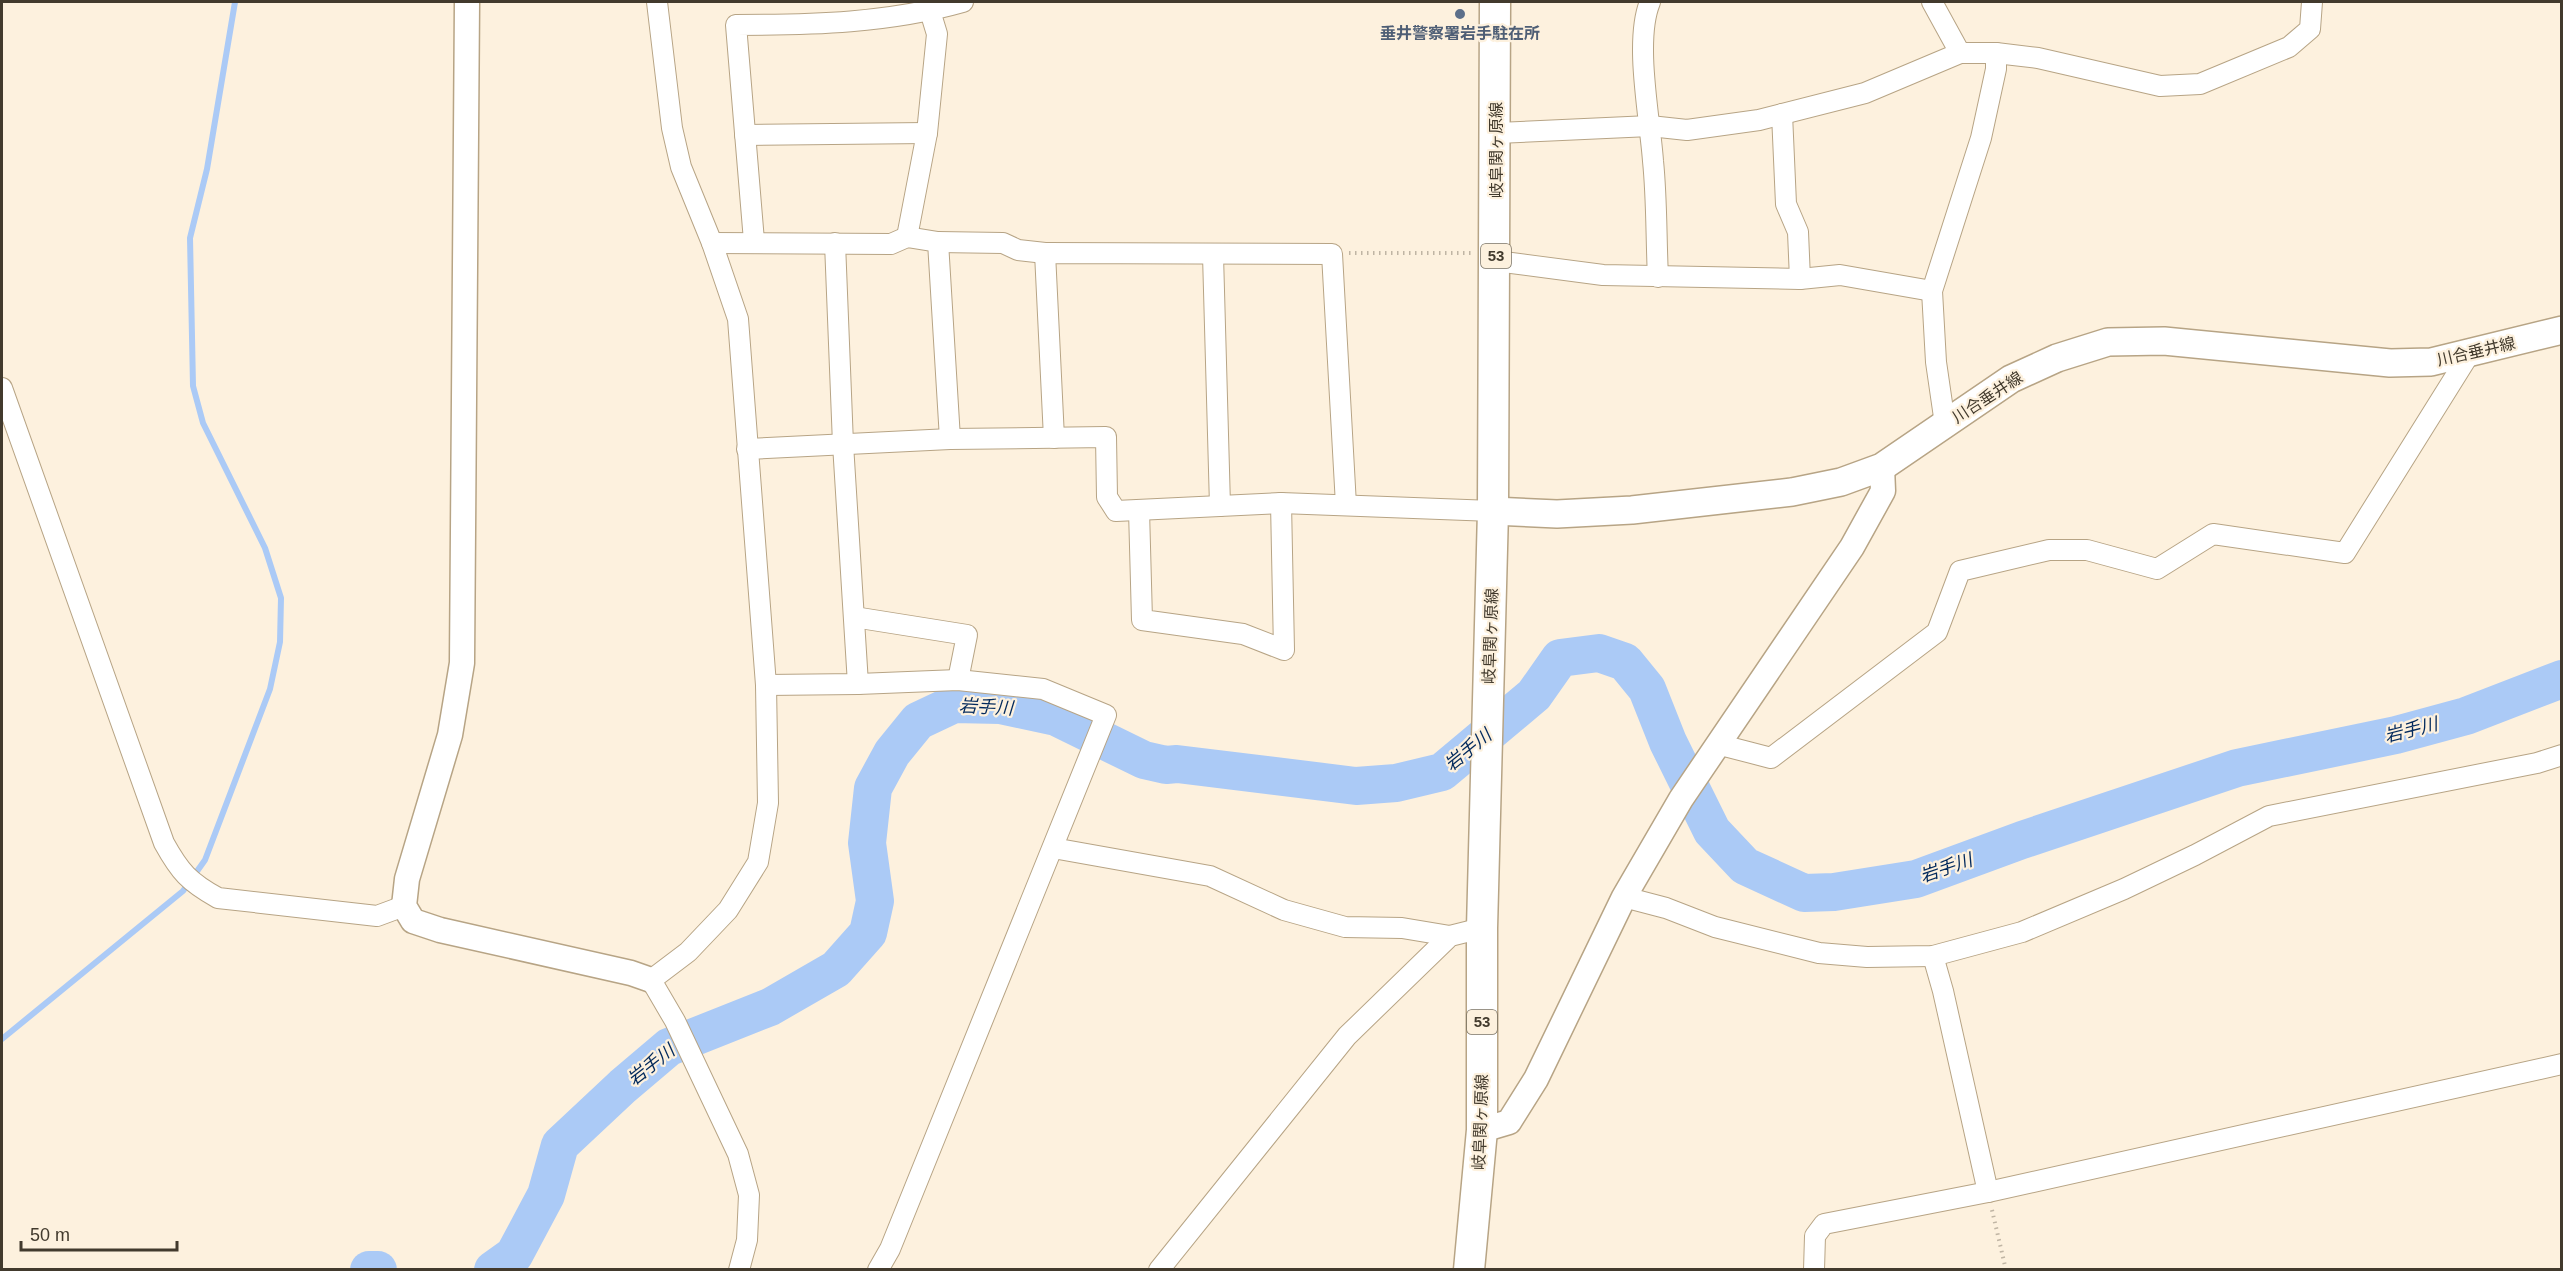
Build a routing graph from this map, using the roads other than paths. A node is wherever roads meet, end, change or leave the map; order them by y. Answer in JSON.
{"nodes":[{"id":1,"x":467,"y":2,"type":"edge"},
{"id":2,"x":657,"y":2,"type":"edge"},
{"id":3,"x":963,"y":2,"type":"edge"},
{"id":4,"x":1496,"y":2,"type":"edge"},
{"id":5,"x":1650,"y":2,"type":"edge"},
{"id":6,"x":1932,"y":2,"type":"edge"},
{"id":7,"x":2312,"y":2,"type":"edge"},
{"id":8,"x":930,"y":11,"type":"junction"},
{"id":9,"x":1960,"y":53,"type":"junction"},
{"id":10,"x":1996,"y":53,"type":"junction"},
{"id":11,"x":1782,"y":114,"type":"junction"},
{"id":12,"x":1650,"y":126,"type":"junction"},
{"id":13,"x":927,"y":133,"type":"junction"},
{"id":14,"x":1497,"y":133,"type":"junction"},
{"id":15,"x":745,"y":135,"type":"junction"},
{"id":16,"x":907,"y":237,"type":"junction"},
{"id":17,"x":754,"y":241,"type":"junction"},
{"id":18,"x":938,"y":242,"type":"junction"},
{"id":19,"x":712,"y":243,"type":"junction"},
{"id":20,"x":834,"y":243,"type":"junction"},
{"id":21,"x":1045,"y":253,"type":"junction"},
{"id":22,"x":1213,"y":255,"type":"junction"},
{"id":23,"x":1496,"y":257,"type":"junction"},
{"id":24,"x":1658,"y":277,"type":"junction"},
{"id":25,"x":1800,"y":279,"type":"junction"},
{"id":26,"x":1932,"y":291,"type":"junction"},
{"id":27,"x":2562,"y":330,"type":"edge"},
{"id":28,"x":2470,"y":353,"type":"junction"},
{"id":29,"x":2,"y":388,"type":"edge"},
{"id":30,"x":1945,"y":424,"type":"junction"},
{"id":31,"x":1054,"y":438,"type":"junction"},
{"id":32,"x":950,"y":439,"type":"junction"},
{"id":33,"x":843,"y":444,"type":"junction"},
{"id":34,"x":747,"y":448,"type":"junction"},
{"id":35,"x":1882,"y":466,"type":"junction"},
{"id":36,"x":1281,"y":503,"type":"junction"},
{"id":37,"x":1346,"y":505,"type":"junction"},
{"id":38,"x":1220,"y":506,"type":"junction"},
{"id":39,"x":1139,"y":510,"type":"junction"},
{"id":40,"x":1494,"y":511,"type":"junction"},
{"id":41,"x":854,"y":617,"type":"junction"},
{"id":42,"x":958,"y":680,"type":"junction"},
{"id":43,"x":858,"y":684,"type":"junction"},
{"id":44,"x":766,"y":686,"type":"junction"},
{"id":45,"x":1713,"y":749,"type":"junction"},
{"id":46,"x":2562,"y":755,"type":"edge"},
{"id":47,"x":1053,"y":848,"type":"junction"},
{"id":48,"x":1623,"y":897,"type":"junction"},
{"id":49,"x":404,"y":906,"type":"junction"},
{"id":50,"x":1482,"y":928,"type":"junction"},
{"id":51,"x":1450,"y":936,"type":"junction"},
{"id":52,"x":1933,"y":956,"type":"junction"},
{"id":53,"x":651,"y":980,"type":"junction"},
{"id":54,"x":2562,"y":1064,"type":"edge"},
{"id":55,"x":1482,"y":1130,"type":"junction"},
{"id":56,"x":1988,"y":1191,"type":"junction"},
{"id":57,"x":738,"y":1269,"type":"edge"},
{"id":58,"x":878,"y":1269,"type":"edge"},
{"id":59,"x":1160,"y":1269,"type":"edge"},
{"id":60,"x":1469,"y":1269,"type":"edge"},
{"id":61,"x":1814,"y":1269,"type":"edge"}],
"edges":[{"from":1,"to":49,"type":"street"},
{"from":2,"to":19,"type":"street"},
{"from":3,"to":8,"type":"street"},
{"from":4,"to":14,"type":"main road","name":"岐阜関ヶ原線","number":"53"},
{"from":5,"to":12,"type":"street"},
{"from":6,"to":9,"type":"street"},
{"from":7,"to":10,"type":"street"},
{"from":8,"to":13,"type":"street"},
{"from":8,"to":15,"type":"street"},
{"from":9,"to":10,"type":"street"},
{"from":9,"to":11,"type":"street"},
{"from":10,"to":26,"type":"street"},
{"from":11,"to":12,"type":"street"},
{"from":11,"to":25,"type":"street"},
{"from":12,"to":14,"type":"street"},
{"from":12,"to":24,"type":"street"},
{"from":13,"to":15,"type":"street"},
{"from":13,"to":16,"type":"street"},
{"from":14,"to":23,"type":"main road","name":"岐阜関ヶ原線","number":"53"},
{"from":15,"to":17,"type":"street"},
{"from":16,"to":18,"type":"street"},
{"from":16,"to":20,"type":"street"},
{"from":17,"to":19,"type":"street"},
{"from":17,"to":20,"type":"street"},
{"from":18,"to":21,"type":"street"},
{"from":18,"to":32,"type":"street"},
{"from":19,"to":34,"type":"street"},
{"from":20,"to":33,"type":"street"},
{"from":21,"to":22,"type":"street"},
{"from":21,"to":31,"type":"street"},
{"from":22,"to":37,"type":"street"},
{"from":22,"to":38,"type":"street"},
{"from":23,"to":24,"type":"street"},
{"from":23,"to":40,"type":"main road","name":"岐阜関ヶ原線","number":"53"},
{"from":24,"to":25,"type":"street"},
{"from":25,"to":26,"type":"street"},
{"from":26,"to":30,"type":"street"},
{"from":27,"to":28,"type":"main road","name":"川合垂井線"},
{"from":28,"to":30,"type":"main road","name":"川合垂井線"},
{"from":28,"to":45,"type":"street"},
{"from":29,"to":49,"type":"street"},
{"from":30,"to":35,"type":"main road","name":"川合垂井線"},
{"from":31,"to":32,"type":"street"},
{"from":31,"to":39,"type":"street"},
{"from":32,"to":33,"type":"street"},
{"from":33,"to":34,"type":"street"},
{"from":33,"to":41,"type":"street"},
{"from":34,"to":44,"type":"street"},
{"from":35,"to":40,"type":"main road","name":"川合垂井線"},
{"from":35,"to":45,"type":"street"},
{"from":36,"to":37,"type":"street"},
{"from":36,"to":38,"type":"street"},
{"from":36,"to":39,"type":"street"},
{"from":37,"to":40,"type":"street"},
{"from":38,"to":39,"type":"street"},
{"from":40,"to":50,"type":"main road","name":"岐阜関ヶ原線","number":"53"},
{"from":41,"to":42,"type":"street"},
{"from":41,"to":43,"type":"street"},
{"from":42,"to":43,"type":"street"},
{"from":42,"to":47,"type":"street"},
{"from":43,"to":44,"type":"street"},
{"from":44,"to":53,"type":"street"},
{"from":45,"to":48,"type":"street"},
{"from":46,"to":52,"type":"street"},
{"from":47,"to":51,"type":"street"},
{"from":47,"to":58,"type":"street"},
{"from":48,"to":52,"type":"street"},
{"from":48,"to":55,"type":"street"},
{"from":49,"to":53,"type":"street"},
{"from":50,"to":51,"type":"street"},
{"from":50,"to":55,"type":"main road","name":"岐阜関ヶ原線","number":"53"},
{"from":51,"to":59,"type":"street"},
{"from":52,"to":56,"type":"street"},
{"from":53,"to":57,"type":"street"},
{"from":54,"to":56,"type":"street"},
{"from":55,"to":60,"type":"main road","name":"岐阜関ヶ原線","number":"53"},
{"from":56,"to":61,"type":"street"}]}
